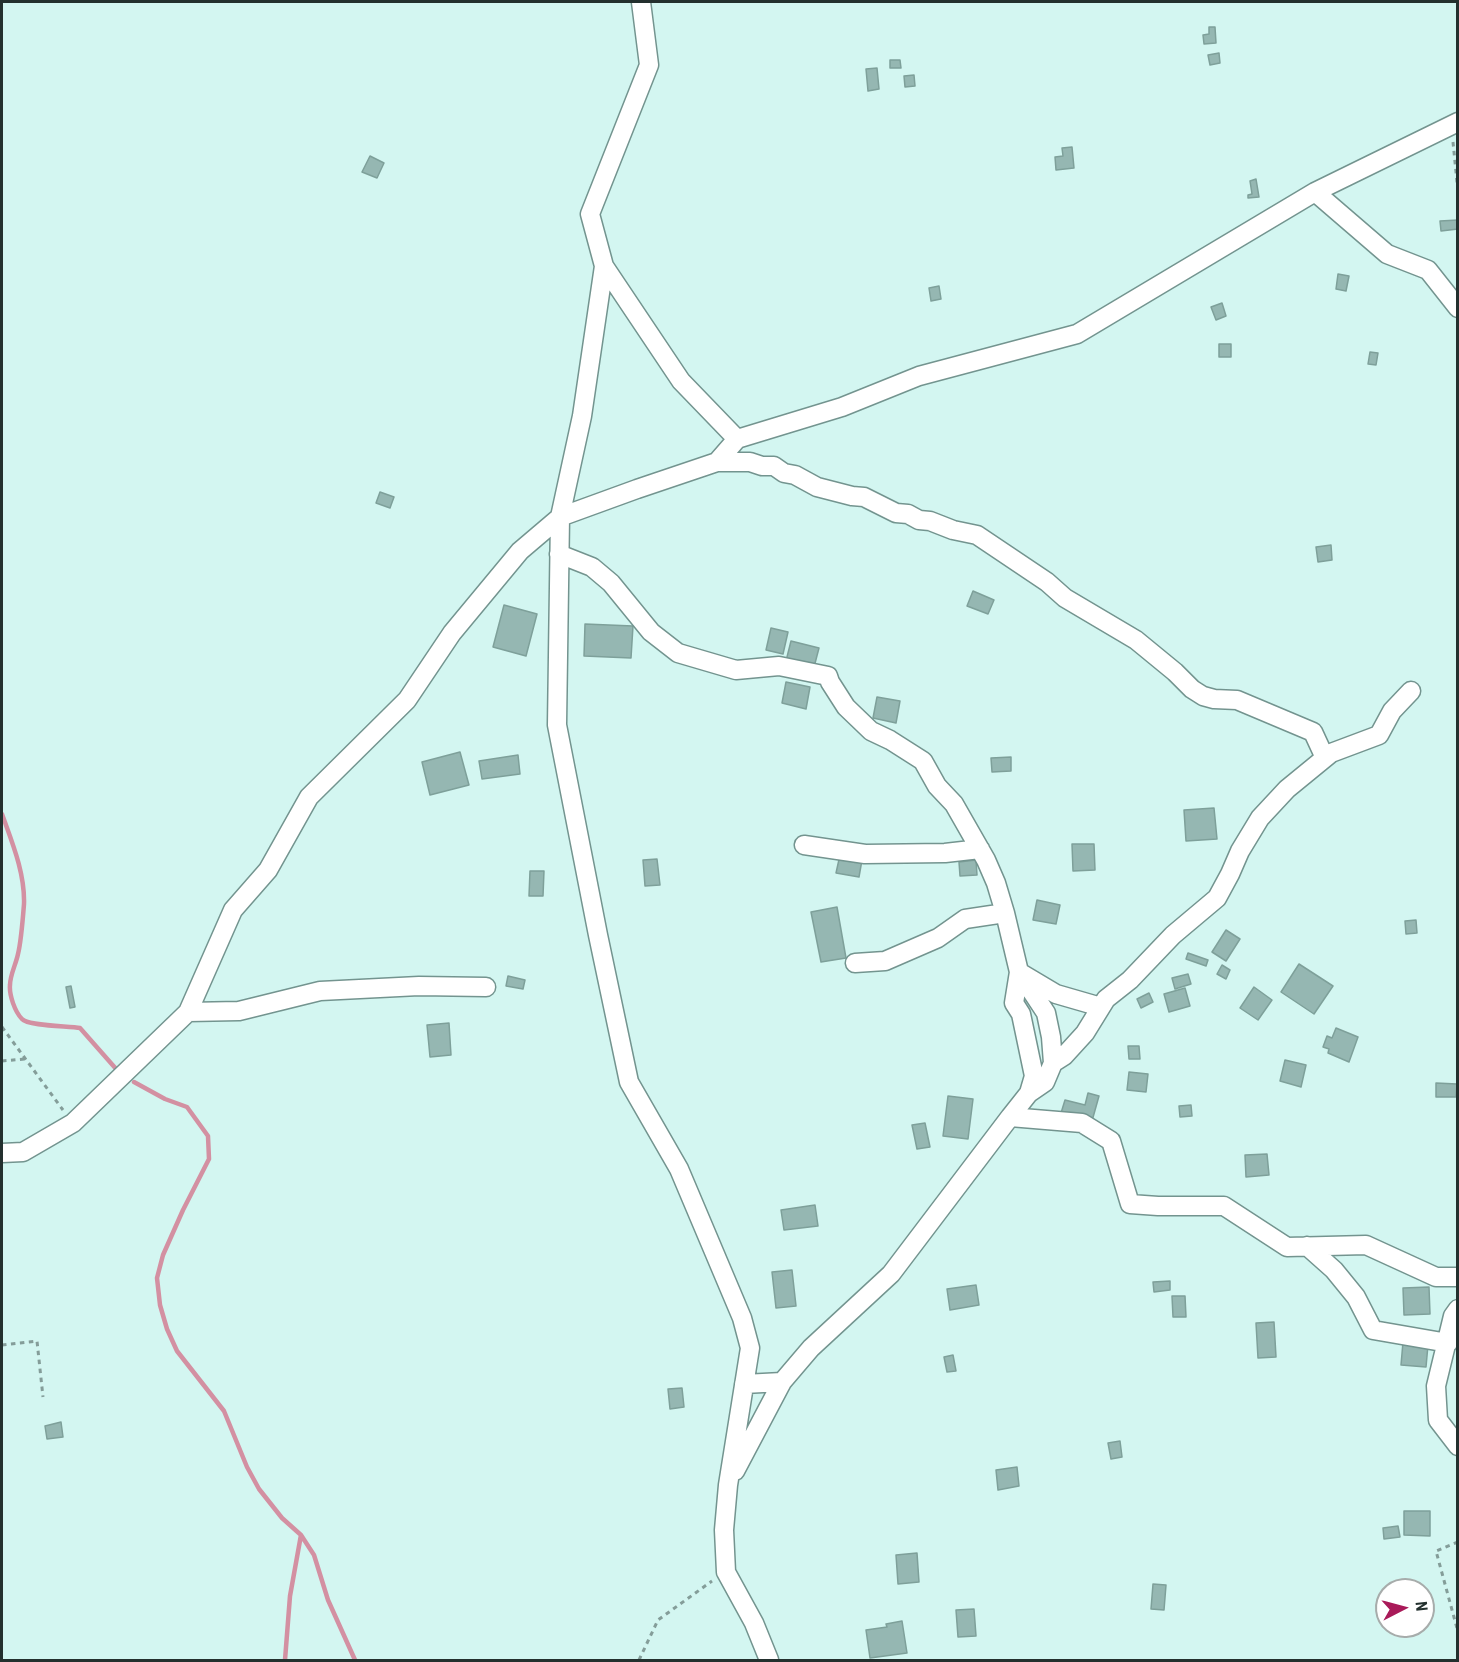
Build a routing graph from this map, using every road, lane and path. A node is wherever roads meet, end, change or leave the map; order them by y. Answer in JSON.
{"nodes":[{"id":1,"x":641,"y":2,"type":"edge"},
{"id":2,"x":1454,"y":124,"type":"edge"},
{"id":3,"x":1315,"y":192,"type":"junction"},
{"id":4,"x":1458,"y":192,"type":"edge"},
{"id":5,"x":604,"y":266,"type":"junction"},
{"id":6,"x":1458,"y":308,"type":"edge"},
{"id":7,"x":737,"y":439,"type":"junction"},
{"id":8,"x":717,"y":462,"type":"junction"},
{"id":9,"x":560,"y":517,"type":"junction"},
{"id":10,"x":559,"y":554,"type":"junction"},
{"id":11,"x":1411,"y":691,"type":"dead end"},
{"id":12,"x":1325,"y":758,"type":"junction"},
{"id":13,"x":804,"y":845,"type":"dead end"},
{"id":14,"x":980,"y":849,"type":"junction"},
{"id":15,"x":1005,"y":913,"type":"junction"},
{"id":16,"x":855,"y":963,"type":"dead end"},
{"id":17,"x":1019,"y":972,"type":"junction"},
{"id":18,"x":486,"y":987,"type":"dead end"},
{"id":19,"x":1101,"y":1007,"type":"junction"},
{"id":20,"x":188,"y":1012,"type":"junction"},
{"id":21,"x":2,"y":1028,"type":"edge"},
{"id":22,"x":25,"y":1059,"type":"junction"},
{"id":23,"x":2,"y":1061,"type":"edge"},
{"id":24,"x":1053,"y":1063,"type":"junction"},
{"id":25,"x":1029,"y":1093,"type":"junction"},
{"id":26,"x":1010,"y":1117,"type":"junction"},
{"id":27,"x":73,"y":1124,"type":"junction"},
{"id":28,"x":2,"y":1153,"type":"edge"},
{"id":29,"x":1307,"y":1246,"type":"junction"},
{"id":30,"x":1458,"y":1277,"type":"edge"},
{"id":31,"x":1458,"y":1309,"type":"edge"},
{"id":32,"x":1448,"y":1343,"type":"junction"},
{"id":33,"x":2,"y":1346,"type":"edge"},
{"id":34,"x":782,"y":1382,"type":"junction"},
{"id":35,"x":744,"y":1384,"type":"junction"},
{"id":36,"x":43,"y":1397,"type":"dead end"},
{"id":37,"x":1458,"y":1446,"type":"edge"},
{"id":38,"x":728,"y":1485,"type":"junction"},
{"id":39,"x":1458,"y":1542,"type":"edge"},
{"id":40,"x":726,"y":1572,"type":"junction"},
{"id":41,"x":1458,"y":1632,"type":"edge"},
{"id":42,"x":639,"y":1660,"type":"edge"},
{"id":43,"x":769,"y":1660,"type":"edge"}],
"edges":[{"from":1,"to":5,"type":"street"},
{"from":2,"to":3,"type":"street"},
{"from":2,"to":4,"type":"path"},
{"from":3,"to":6,"type":"street"},
{"from":3,"to":7,"type":"street"},
{"from":5,"to":7,"type":"street"},
{"from":5,"to":9,"type":"street"},
{"from":7,"to":8,"type":"street"},
{"from":8,"to":9,"type":"street"},
{"from":8,"to":12,"type":"street"},
{"from":9,"to":10,"type":"street"},
{"from":9,"to":20,"type":"street"},
{"from":10,"to":14,"type":"street"},
{"from":10,"to":35,"type":"street"},
{"from":11,"to":12,"type":"street"},
{"from":12,"to":19,"type":"street"},
{"from":13,"to":14,"type":"street"},
{"from":14,"to":15,"type":"street"},
{"from":15,"to":16,"type":"street"},
{"from":15,"to":17,"type":"street"},
{"from":17,"to":19,"type":"street"},
{"from":17,"to":24,"type":"street"},
{"from":17,"to":25,"type":"street"},
{"from":18,"to":20,"type":"street"},
{"from":19,"to":24,"type":"street"},
{"from":20,"to":27,"type":"street"},
{"from":21,"to":22,"type":"path"},
{"from":22,"to":23,"type":"path"},
{"from":22,"to":27,"type":"path"},
{"from":24,"to":25,"type":"street"},
{"from":25,"to":26,"type":"street"},
{"from":26,"to":29,"type":"street"},
{"from":26,"to":34,"type":"street"},
{"from":27,"to":28,"type":"street"},
{"from":29,"to":30,"type":"street"},
{"from":29,"to":32,"type":"street"},
{"from":31,"to":32,"type":"street"},
{"from":32,"to":37,"type":"street"},
{"from":33,"to":36,"type":"path"},
{"from":34,"to":35,"type":"street"},
{"from":34,"to":38,"type":"street"},
{"from":35,"to":38,"type":"street"},
{"from":38,"to":40,"type":"street"},
{"from":39,"to":41,"type":"path"},
{"from":40,"to":42,"type":"path"},
{"from":40,"to":43,"type":"street"}]}
